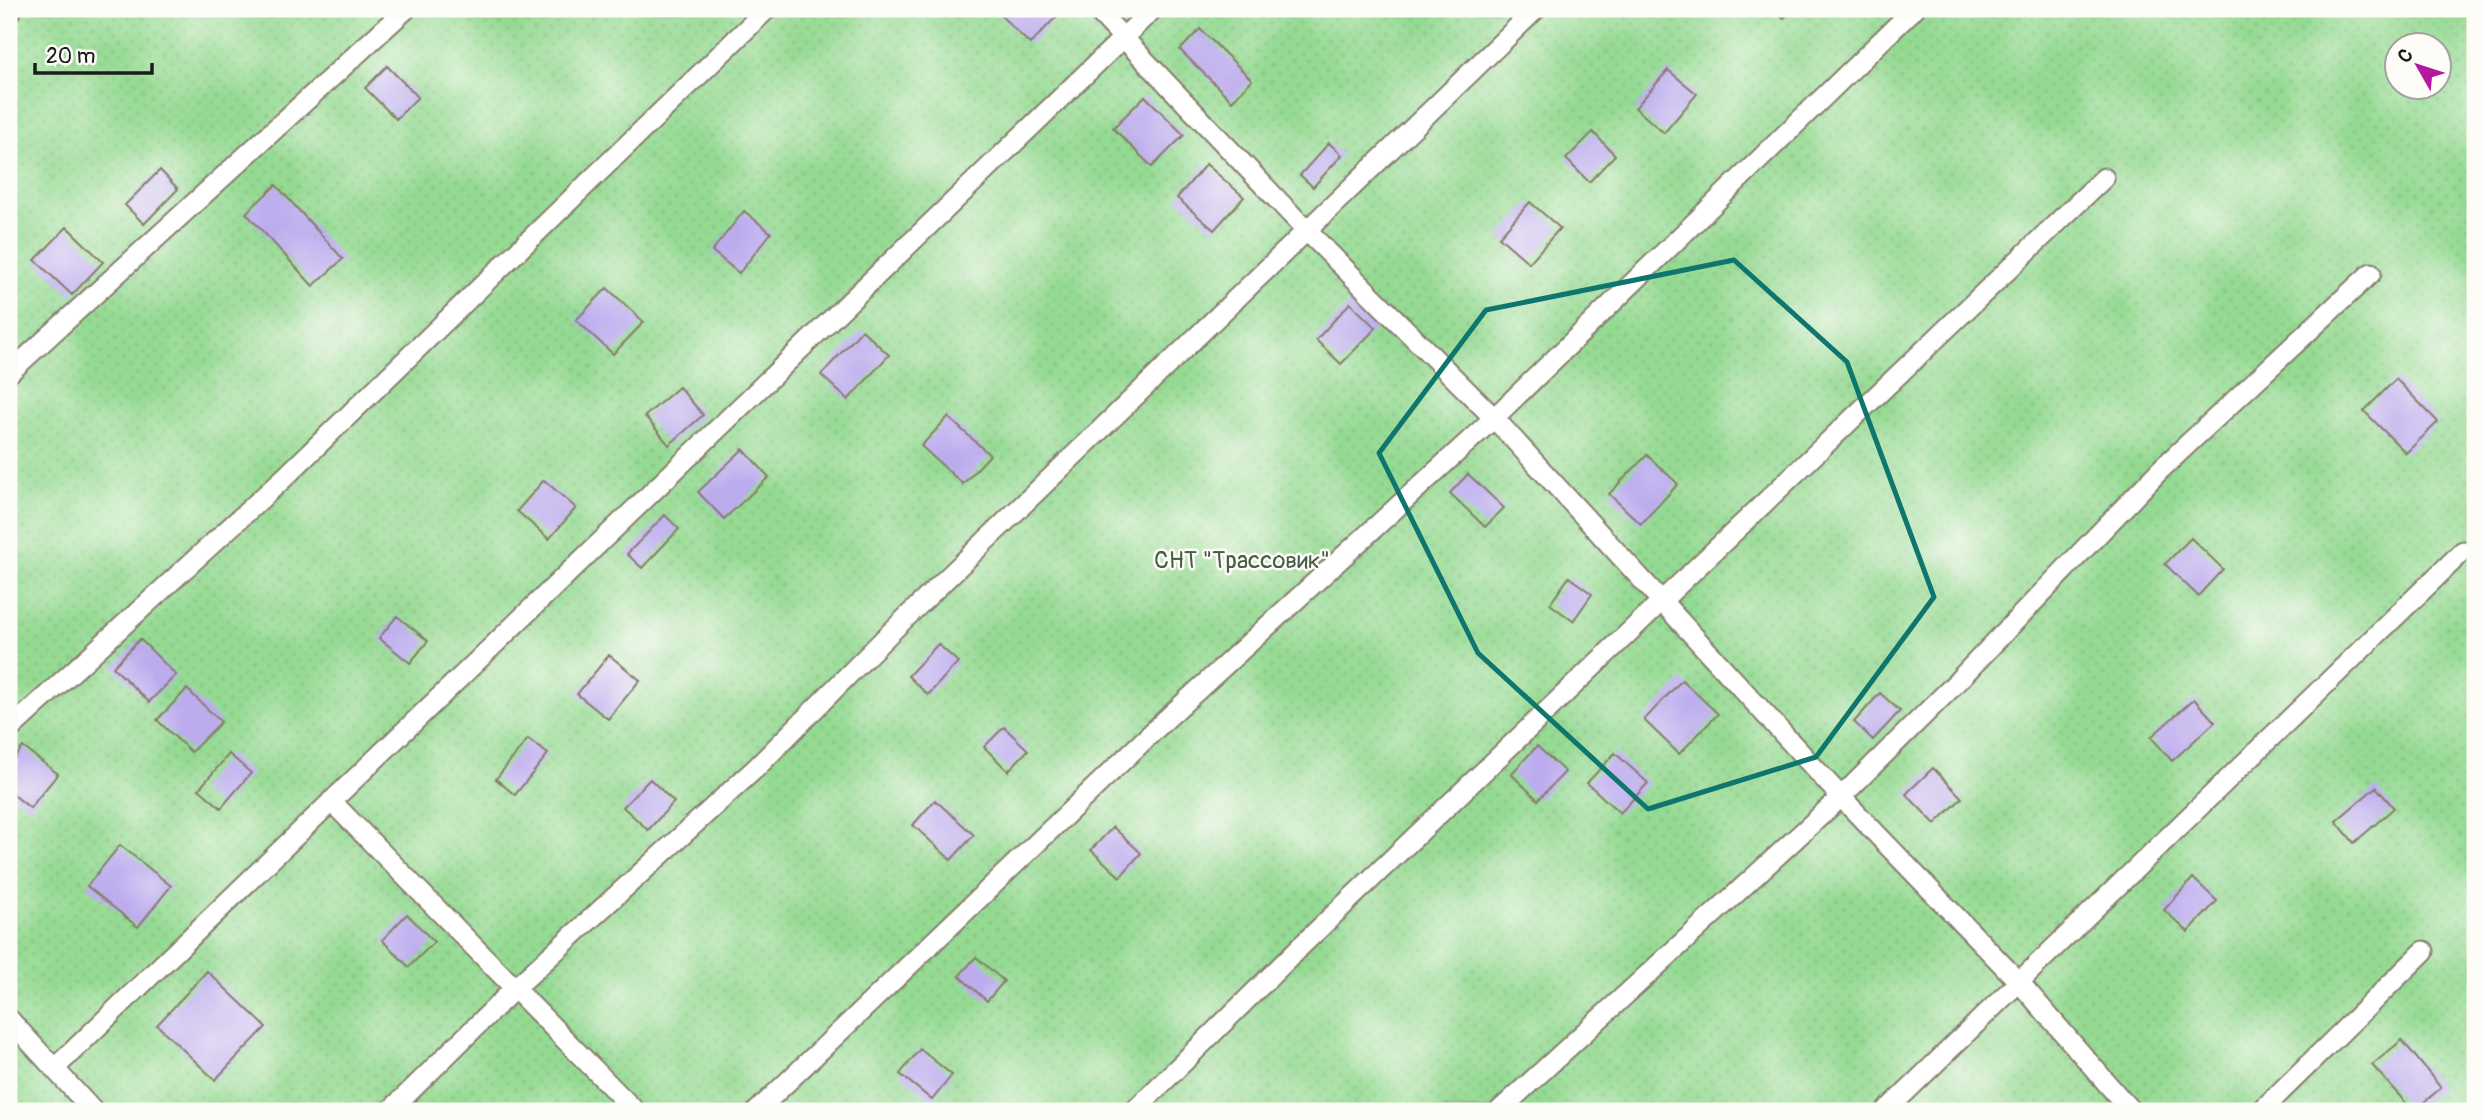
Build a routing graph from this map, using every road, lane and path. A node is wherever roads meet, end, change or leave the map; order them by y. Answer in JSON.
{"nodes":[{"id":1,"x":406,"y":9,"type":"edge"},
{"id":2,"x":767,"y":9,"type":"edge"},
{"id":3,"x":1096,"y":9,"type":"edge"},
{"id":4,"x":1153,"y":9,"type":"edge"},
{"id":5,"x":1536,"y":9,"type":"edge"},
{"id":6,"x":1913,"y":9,"type":"edge"},
{"id":7,"x":1122,"y":38,"type":"junction"},
{"id":8,"x":2104,"y":178,"type":"dead end"},
{"id":9,"x":1308,"y":232,"type":"junction"},
{"id":10,"x":2371,"y":273,"type":"dead end"},
{"id":11,"x":9,"y":373,"type":"edge"},
{"id":12,"x":1493,"y":418,"type":"junction"},
{"id":13,"x":2463,"y":551,"type":"dead end"},
{"id":14,"x":1661,"y":604,"type":"junction"},
{"id":15,"x":9,"y":730,"type":"edge"},
{"id":16,"x":1841,"y":797,"type":"junction"},
{"id":17,"x":331,"y":801,"type":"junction"},
{"id":18,"x":2424,"y":951,"type":"dead end"},
{"id":19,"x":2020,"y":983,"type":"junction"},
{"id":20,"x":513,"y":989,"type":"junction"},
{"id":21,"x":9,"y":1019,"type":"edge"},
{"id":22,"x":55,"y":1068,"type":"junction"},
{"id":23,"x":93,"y":1111,"type":"edge"},
{"id":24,"x":390,"y":1111,"type":"edge"},
{"id":25,"x":635,"y":1111,"type":"edge"},
{"id":26,"x":757,"y":1111,"type":"edge"},
{"id":27,"x":1134,"y":1111,"type":"edge"},
{"id":28,"x":1499,"y":1111,"type":"edge"},
{"id":29,"x":1886,"y":1111,"type":"edge"},
{"id":30,"x":2131,"y":1111,"type":"edge"},
{"id":31,"x":2261,"y":1111,"type":"edge"}],
"edges":[{"from":1,"to":11,"type":"lane"},
{"from":2,"to":15,"type":"lane"},
{"from":3,"to":7,"type":"lane"},
{"from":4,"to":7,"type":"lane"},
{"from":5,"to":9,"type":"lane"},
{"from":6,"to":12,"type":"lane"},
{"from":7,"to":9,"type":"lane"},
{"from":7,"to":17,"type":"lane"},
{"from":8,"to":14,"type":"lane"},
{"from":9,"to":12,"type":"lane"},
{"from":9,"to":20,"type":"lane"},
{"from":10,"to":16,"type":"lane"},
{"from":12,"to":14,"type":"lane"},
{"from":12,"to":26,"type":"lane"},
{"from":13,"to":19,"type":"lane"},
{"from":14,"to":16,"type":"lane"},
{"from":14,"to":27,"type":"lane"},
{"from":16,"to":19,"type":"lane"},
{"from":16,"to":28,"type":"lane"},
{"from":17,"to":20,"type":"lane"},
{"from":17,"to":22,"type":"lane"},
{"from":18,"to":31,"type":"lane"},
{"from":19,"to":29,"type":"lane"},
{"from":19,"to":30,"type":"lane"},
{"from":20,"to":24,"type":"lane"},
{"from":20,"to":25,"type":"lane"},
{"from":21,"to":22,"type":"lane"},
{"from":22,"to":23,"type":"lane"}]}
